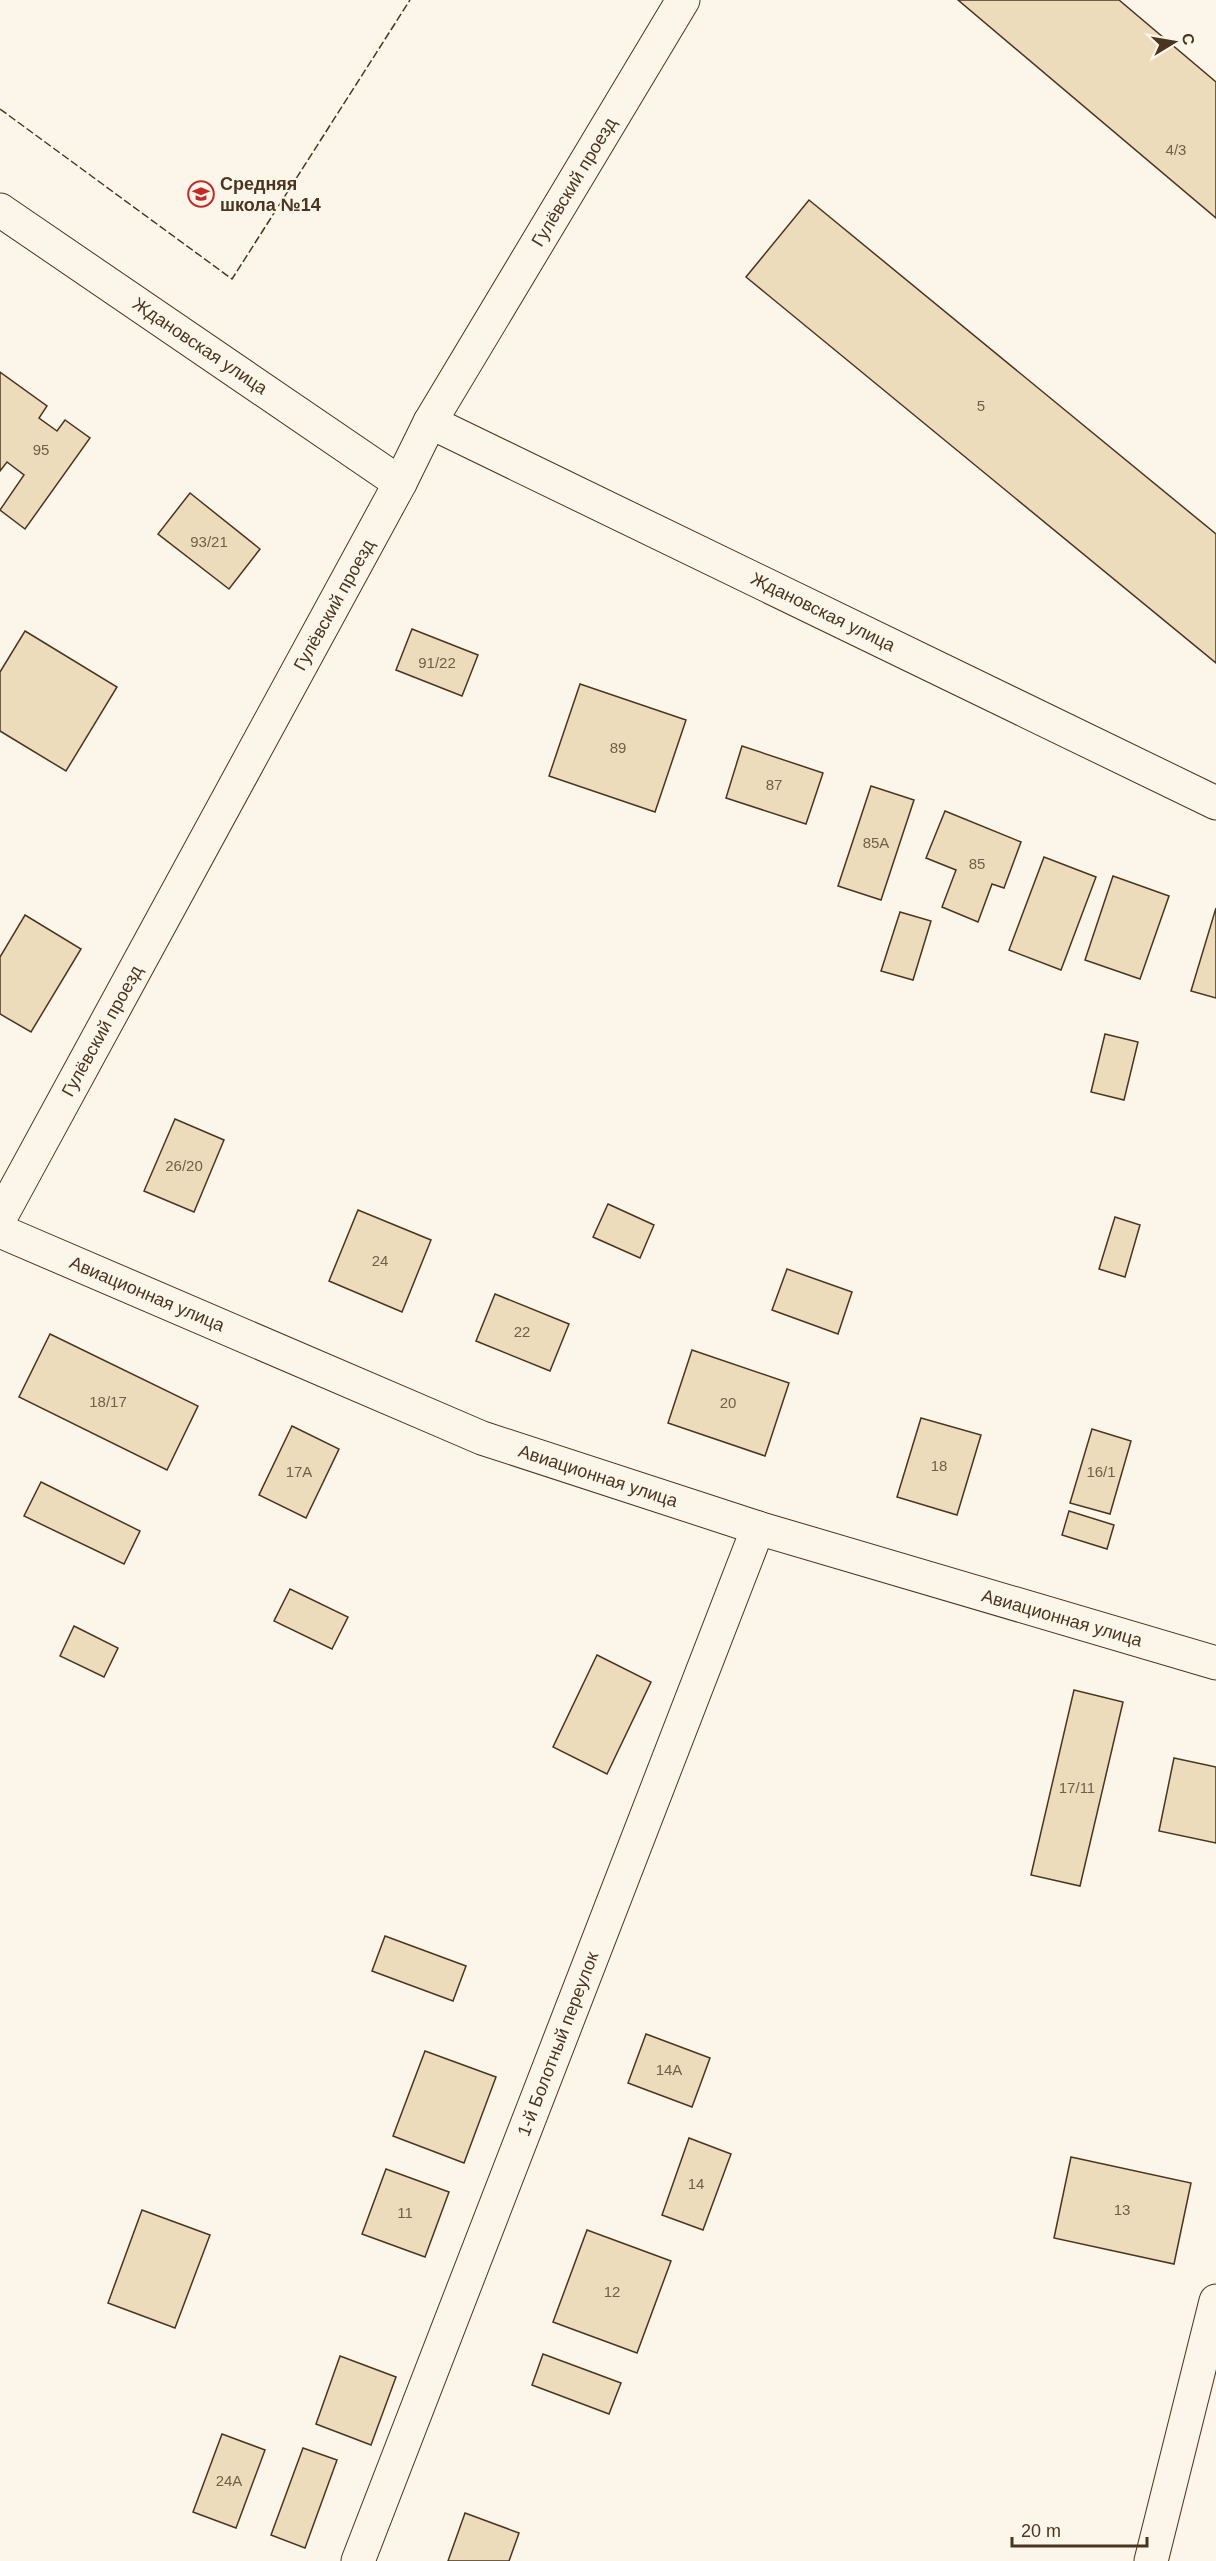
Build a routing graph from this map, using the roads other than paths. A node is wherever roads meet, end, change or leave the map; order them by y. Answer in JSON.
{"nodes":[{"id":1,"x":683,"y":0,"type":"edge"},
{"id":2,"x":0,"y":210,"type":"edge"},
{"id":3,"x":430,"y":422,"type":"junction"},
{"id":4,"x":400,"y":483,"type":"junction"},
{"id":5,"x":1216,"y":802,"type":"edge"},
{"id":6,"x":0,"y":1218,"type":"edge"},
{"id":7,"x":0,"y":1231,"type":"edge"},
{"id":8,"x":758,"y":1528,"type":"junction"},
{"id":9,"x":1216,"y":1663,"type":"edge"},
{"id":10,"x":1216,"y":2301,"type":"edge"},
{"id":11,"x":358,"y":2561,"type":"edge"},
{"id":12,"x":1150,"y":2561,"type":"edge"}],
"edges":[{"from":1,"to":3,"type":"street","name":"Гулёвский проезд"},
{"from":2,"to":4,"type":"street","name":"Ждановская улица"},
{"from":3,"to":4,"type":"street","name":"Гулёвский проезд"},
{"from":3,"to":5,"type":"street","name":"Ждановская улица"},
{"from":4,"to":6,"type":"street","name":"Гулёвский проезд"},
{"from":7,"to":8,"type":"street","name":"Авиационная улица"},
{"from":8,"to":9,"type":"street","name":"Авиационная улица"},
{"from":8,"to":11,"type":"street","name":"1-й Болотный переулок"},
{"from":10,"to":12,"type":"street"}]}
